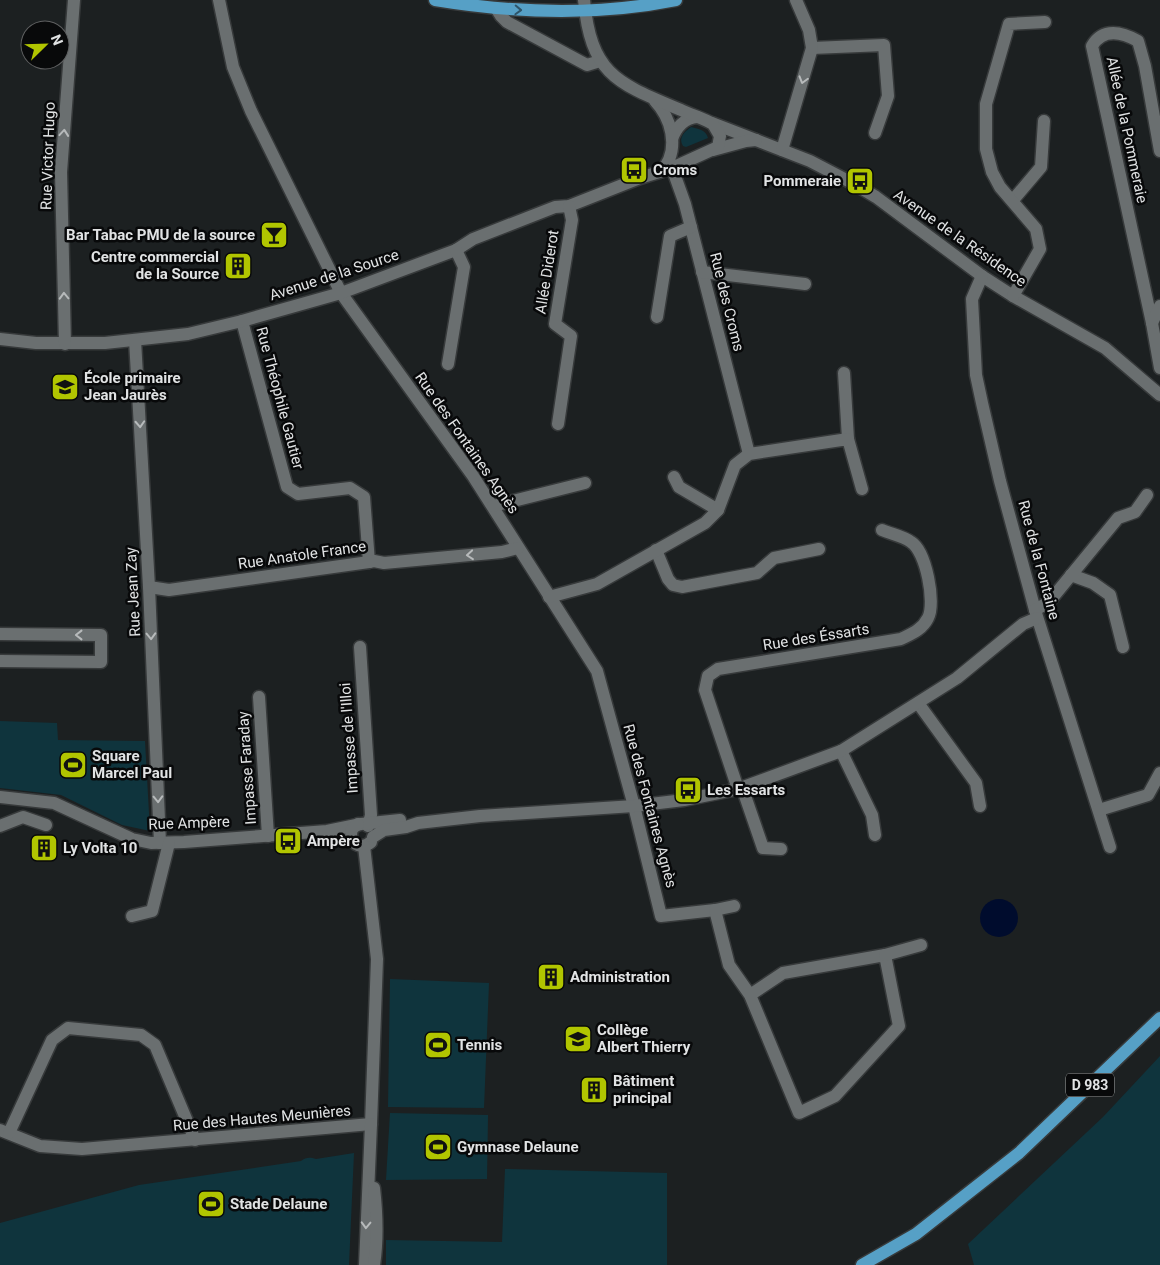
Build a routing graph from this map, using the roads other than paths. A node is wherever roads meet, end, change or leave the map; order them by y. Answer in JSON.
{"nodes":[{"id":1,"x":74,"y":0,"type":"edge"},
{"id":2,"x":219,"y":0,"type":"edge"},
{"id":3,"x":435,"y":0,"type":"edge"},
{"id":4,"x":676,"y":0,"type":"edge"},
{"id":5,"x":796,"y":0,"type":"edge"},
{"id":6,"x":584,"y":5,"type":"edge"},
{"id":7,"x":496,"y":8,"type":"junction"},
{"id":8,"x":1045,"y":22,"type":"dead end"},
{"id":9,"x":812,"y":48,"type":"junction"},
{"id":10,"x":600,"y":61,"type":"junction"},
{"id":11,"x":653,"y":98,"type":"junction"},
{"id":12,"x":697,"y":117,"type":"junction"},
{"id":13,"x":1044,"y":121,"type":"dead end"},
{"id":14,"x":710,"y":122,"type":"junction"},
{"id":15,"x":875,"y":133,"type":"dead end"},
{"id":16,"x":756,"y":140,"type":"junction"},
{"id":17,"x":672,"y":142,"type":"junction"},
{"id":18,"x":713,"y":150,"type":"junction"},
{"id":19,"x":782,"y":150,"type":"junction"},
{"id":20,"x":1160,"y":151,"type":"edge"},
{"id":21,"x":689,"y":159,"type":"junction"},
{"id":22,"x":668,"y":166,"type":"junction"},
{"id":23,"x":1013,"y":200,"type":"junction"},
{"id":24,"x":569,"y":206,"type":"junction"},
{"id":25,"x":691,"y":227,"type":"junction"},
{"id":26,"x":456,"y":250,"type":"junction"},
{"id":27,"x":702,"y":272,"type":"junction"},
{"id":28,"x":982,"y":276,"type":"junction"},
{"id":29,"x":805,"y":284,"type":"dead end"},
{"id":30,"x":340,"y":293,"type":"junction"},
{"id":31,"x":1013,"y":296,"type":"junction"},
{"id":32,"x":1160,"y":306,"type":"edge"},
{"id":33,"x":657,"y":317,"type":"dead end"},
{"id":34,"x":242,"y":321,"type":"junction"},
{"id":35,"x":1152,"y":323,"type":"junction"},
{"id":36,"x":0,"y":339,"type":"edge"},
{"id":37,"x":135,"y":340,"type":"junction"},
{"id":38,"x":65,"y":344,"type":"junction"},
{"id":39,"x":448,"y":364,"type":"dead end"},
{"id":40,"x":1160,"y":368,"type":"edge"},
{"id":41,"x":844,"y":373,"type":"dead end"},
{"id":42,"x":1160,"y":395,"type":"edge"},
{"id":43,"x":558,"y":424,"type":"dead end"},
{"id":44,"x":848,"y":439,"type":"junction"},
{"id":45,"x":749,"y":454,"type":"junction"},
{"id":46,"x":674,"y":477,"type":"dead end"},
{"id":47,"x":585,"y":484,"type":"dead end"},
{"id":48,"x":862,"y":489,"type":"dead end"},
{"id":49,"x":1148,"y":495,"type":"dead end"},
{"id":50,"x":493,"y":506,"type":"junction"},
{"id":51,"x":718,"y":510,"type":"junction"},
{"id":52,"x":882,"y":530,"type":"dead end"},
{"id":53,"x":518,"y":548,"type":"junction"},
{"id":54,"x":819,"y":549,"type":"dead end"},
{"id":55,"x":656,"y":550,"type":"junction"},
{"id":56,"x":369,"y":562,"type":"junction"},
{"id":57,"x":1072,"y":575,"type":"junction"},
{"id":58,"x":150,"y":588,"type":"junction"},
{"id":59,"x":549,"y":597,"type":"junction"},
{"id":60,"x":1036,"y":614,"type":"junction"},
{"id":61,"x":0,"y":634,"type":"edge"},
{"id":62,"x":360,"y":647,"type":"dead end"},
{"id":63,"x":1123,"y":647,"type":"dead end"},
{"id":64,"x":0,"y":661,"type":"edge"},
{"id":65,"x":259,"y":697,"type":"dead end"},
{"id":66,"x":918,"y":703,"type":"junction"},
{"id":67,"x":841,"y":752,"type":"junction"},
{"id":68,"x":1160,"y":773,"type":"edge"},
{"id":69,"x":740,"y":788,"type":"junction"},
{"id":70,"x":0,"y":797,"type":"edge"},
{"id":71,"x":634,"y":806,"type":"junction"},
{"id":72,"x":980,"y":806,"type":"dead end"},
{"id":73,"x":1099,"y":810,"type":"junction"},
{"id":74,"x":46,"y":825,"type":"dead end"},
{"id":75,"x":0,"y":826,"type":"edge"},
{"id":76,"x":327,"y":831,"type":"junction"},
{"id":77,"x":364,"y":832,"type":"junction"},
{"id":78,"x":875,"y":835,"type":"dead end"},
{"id":79,"x":268,"y":836,"type":"junction"},
{"id":80,"x":164,"y":843,"type":"junction"},
{"id":81,"x":1110,"y":847,"type":"dead end"},
{"id":82,"x":781,"y":849,"type":"dead end"},
{"id":83,"x":734,"y":906,"type":"dead end"},
{"id":84,"x":716,"y":910,"type":"junction"},
{"id":85,"x":132,"y":916,"type":"dead end"},
{"id":86,"x":921,"y":945,"type":"dead end"},
{"id":87,"x":885,"y":955,"type":"junction"},
{"id":88,"x":750,"y":995,"type":"junction"},
{"id":89,"x":1160,"y":1018,"type":"edge"},
{"id":90,"x":370,"y":1124,"type":"junction"},
{"id":91,"x":4,"y":1132,"type":"edge"},
{"id":92,"x":195,"y":1140,"type":"junction"},
{"id":93,"x":369,"y":1159,"type":"junction"},
{"id":94,"x":365,"y":1265,"type":"edge"},
{"id":95,"x":374,"y":1265,"type":"edge"},
{"id":96,"x":862,"y":1265,"type":"edge"}],
"edges":[{"from":38,"to":1,"type":"street","name":"Rue Victor Hugo","one_way":true},
{"from":2,"to":30,"type":"street","name":"Rue des Fontaines Agnès"},
{"from":3,"to":7,"type":"main road"},
{"from":4,"to":6,"type":"main road"},
{"from":5,"to":9,"type":"street"},
{"from":7,"to":6,"type":"main road","one_way":true},
{"from":6,"to":10,"type":"street"},
{"from":7,"to":10,"type":"street"},
{"from":8,"to":23,"type":"street"},
{"from":9,"to":15,"type":"street"},
{"from":9,"to":19,"type":"street","one_way":true},
{"from":10,"to":11,"type":"street"},
{"from":11,"to":12,"type":"street"},
{"from":11,"to":17,"type":"street"},
{"from":12,"to":14,"type":"street"},
{"from":12,"to":17,"type":"street"},
{"from":13,"to":23,"type":"street"},
{"from":14,"to":16,"type":"street","name":"Avenue de la Résidence"},
{"from":14,"to":18,"type":"street"},
{"from":16,"to":18,"type":"street"},
{"from":16,"to":19,"type":"street","name":"Avenue de la Résidence"},
{"from":17,"to":21,"type":"street"},
{"from":17,"to":22,"type":"street"},
{"from":18,"to":21,"type":"street","name":"Avenue de la Source"},
{"from":19,"to":28,"type":"street","name":"Avenue de la Résidence"},
{"from":20,"to":35,"type":"street","name":"Allée de la Pommeraie"},
{"from":21,"to":22,"type":"street","name":"Avenue de la Source"},
{"from":22,"to":24,"type":"street","name":"Avenue de la Source"},
{"from":22,"to":25,"type":"street","name":"Rue des Croms"},
{"from":23,"to":31,"type":"street"},
{"from":24,"to":26,"type":"street","name":"Avenue de la Source"},
{"from":24,"to":43,"type":"street","name":"Allée Diderot"},
{"from":25,"to":27,"type":"street","name":"Rue des Croms"},
{"from":25,"to":33,"type":"street"},
{"from":26,"to":30,"type":"street","name":"Avenue de la Source"},
{"from":26,"to":39,"type":"street"},
{"from":27,"to":29,"type":"street"},
{"from":27,"to":45,"type":"street","name":"Rue des Croms"},
{"from":28,"to":31,"type":"street","name":"Avenue de la Résidence"},
{"from":28,"to":60,"type":"street","name":"Rue de la Fontaine"},
{"from":30,"to":34,"type":"street","name":"Avenue de la Source"},
{"from":30,"to":50,"type":"street","name":"Rue des Fontaines Agnès"},
{"from":31,"to":42,"type":"street","name":"Avenue de la Résidence"},
{"from":32,"to":35,"type":"street"},
{"from":34,"to":37,"type":"street","name":"Avenue de la Source"},
{"from":34,"to":56,"type":"street","name":"Rue Théophile Gautier"},
{"from":35,"to":40,"type":"street","name":"Allée de la Pommeraie"},
{"from":36,"to":38,"type":"street","name":"Avenue de la Source"},
{"from":37,"to":38,"type":"street","name":"Avenue de la Source"},
{"from":37,"to":58,"type":"street","name":"Rue Jean Zay","one_way":true},
{"from":41,"to":44,"type":"street"},
{"from":44,"to":45,"type":"street"},
{"from":44,"to":48,"type":"street"},
{"from":45,"to":51,"type":"street"},
{"from":46,"to":51,"type":"street"},
{"from":47,"to":50,"type":"street"},
{"from":49,"to":57,"type":"street","name":"Rue Ampère"},
{"from":50,"to":53,"type":"street","name":"Rue des Fontaines Agnès"},
{"from":51,"to":55,"type":"street"},
{"from":52,"to":69,"type":"street","name":"Rue des Éssarts"},
{"from":53,"to":56,"type":"street","name":"Rue Anatole France","one_way":true},
{"from":53,"to":59,"type":"street","name":"Rue des Fontaines Agnès"},
{"from":54,"to":55,"type":"street"},
{"from":55,"to":59,"type":"street"},
{"from":56,"to":58,"type":"street","name":"Rue Anatole France"},
{"from":57,"to":60,"type":"street","name":"Rue Ampère"},
{"from":57,"to":63,"type":"street"},
{"from":58,"to":80,"type":"street","name":"Rue Jean Zay","one_way":true},
{"from":59,"to":71,"type":"street","name":"Rue des Fontaines Agnès"},
{"from":60,"to":66,"type":"street","name":"Rue Ampère"},
{"from":60,"to":73,"type":"street","name":"Rue de la Fontaine"},
{"from":64,"to":61,"type":"street","one_way":true},
{"from":62,"to":77,"type":"street","name":"Impasse de l'Illoi"},
{"from":65,"to":79,"type":"street","name":"Impasse Faraday"},
{"from":66,"to":67,"type":"street","name":"Rue Ampère"},
{"from":66,"to":72,"type":"street"},
{"from":67,"to":69,"type":"street","name":"Rue Ampère"},
{"from":67,"to":78,"type":"street"},
{"from":68,"to":73,"type":"street"},
{"from":69,"to":71,"type":"street","name":"Rue Ampère"},
{"from":69,"to":82,"type":"street"},
{"from":70,"to":80,"type":"street","name":"Rue Ampère"},
{"from":71,"to":77,"type":"street","name":"Rue Ampère"},
{"from":71,"to":84,"type":"street","name":"Rue des Fontaines Agnès"},
{"from":73,"to":81,"type":"street","name":"Rue de la Fontaine"},
{"from":74,"to":75,"type":"street"},
{"from":76,"to":77,"type":"street","name":"Rue Ampère"},
{"from":76,"to":77,"type":"street","name":"Rue Ampère"},
{"from":76,"to":79,"type":"street","name":"Rue Ampère"},
{"from":77,"to":90,"type":"street","name":"Rue des Hautes Meunières"},
{"from":79,"to":80,"type":"street","name":"Rue Ampère"},
{"from":80,"to":85,"type":"street","name":"Rue Jean Zay"},
{"from":83,"to":84,"type":"street"},
{"from":84,"to":88,"type":"street"},
{"from":86,"to":87,"type":"street"},
{"from":87,"to":88,"type":"street"},
{"from":87,"to":88,"type":"street"},
{"from":89,"to":96,"type":"main road","number":"D 983"},
{"from":90,"to":92,"type":"street","name":"Rue des Hautes Meunières"},
{"from":90,"to":93,"type":"street"},
{"from":91,"to":92,"type":"street","name":"Rue des Hautes Meunières"},
{"from":91,"to":92,"type":"street"},
{"from":93,"to":94,"type":"street","one_way":true},
{"from":93,"to":95,"type":"street"}]}
